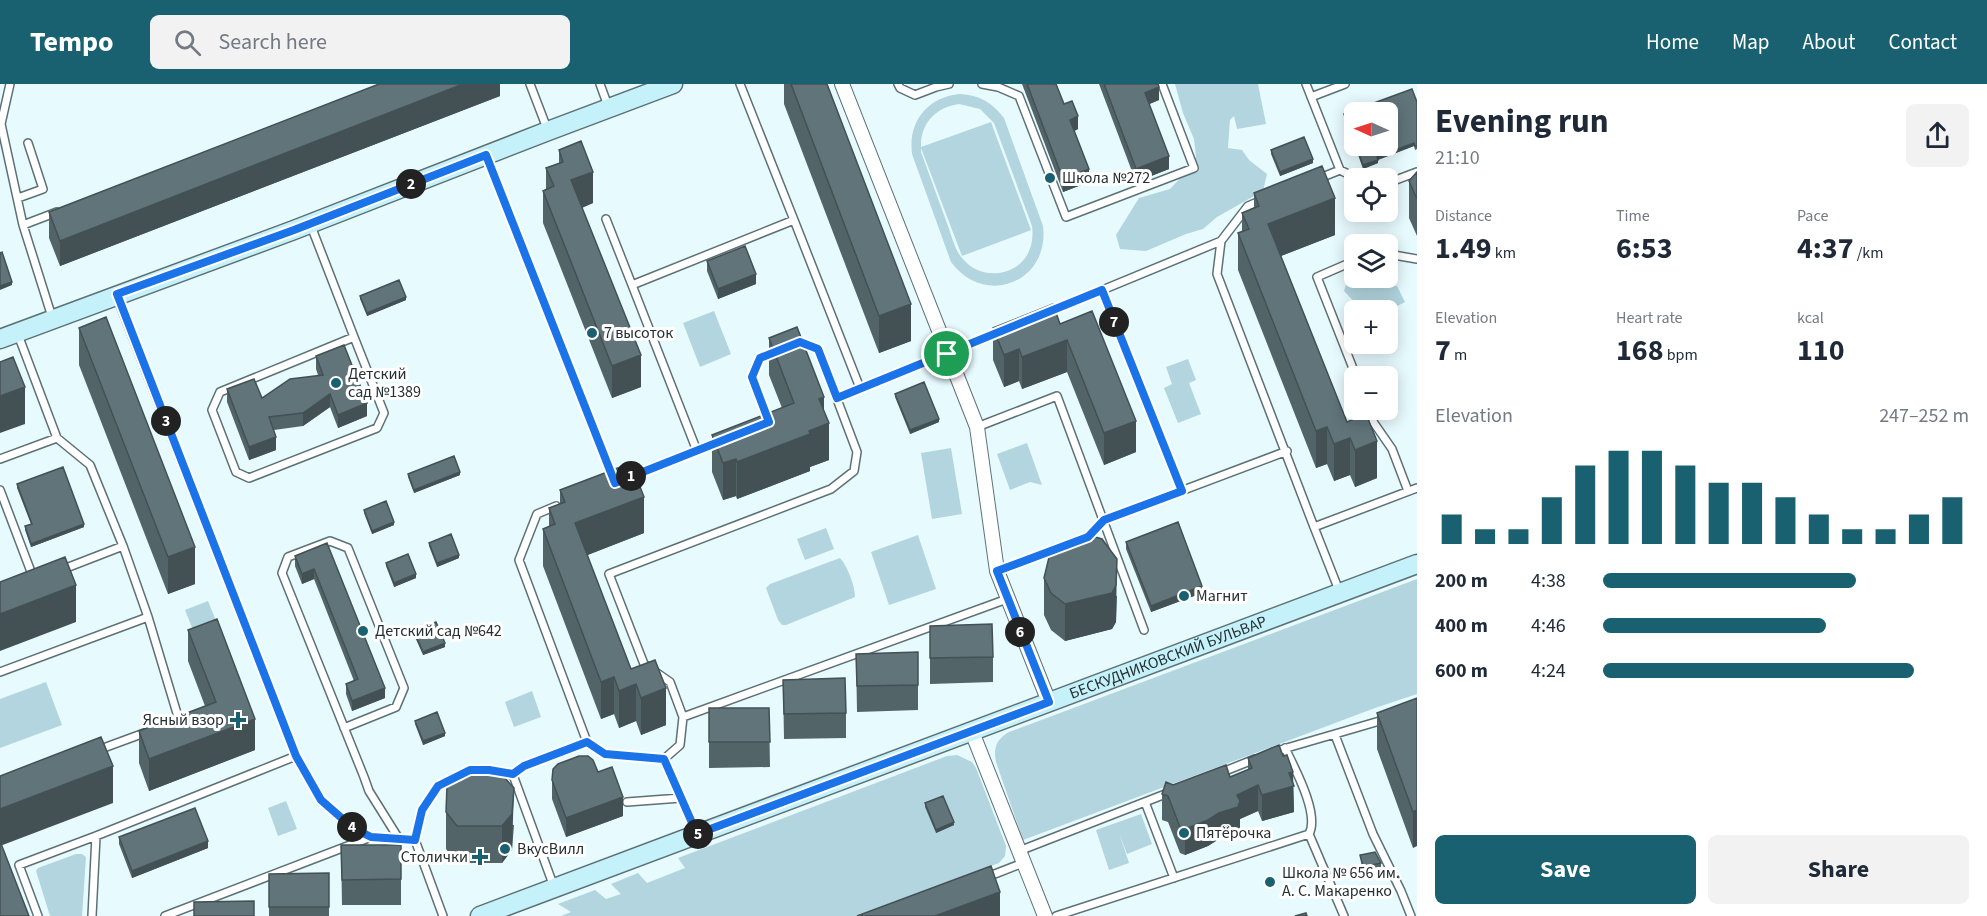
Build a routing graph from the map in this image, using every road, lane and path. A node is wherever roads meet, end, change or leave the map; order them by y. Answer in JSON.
{"nodes":[{"id":1,"x":10,"y":84,"type":"edge"},
{"id":2,"x":530,"y":84,"type":"edge"},
{"id":3,"x":600,"y":84,"type":"edge"},
{"id":4,"x":674,"y":84,"type":"edge"},
{"id":5,"x":740,"y":84,"type":"edge"},
{"id":6,"x":842,"y":84,"type":"edge"},
{"id":7,"x":898,"y":84,"type":"edge"},
{"id":8,"x":949,"y":84,"type":"edge"},
{"id":9,"x":982,"y":84,"type":"edge"},
{"id":10,"x":1162,"y":84,"type":"edge"},
{"id":11,"x":1306,"y":84,"type":"edge"},
{"id":12,"x":1345,"y":84,"type":"edge"},
{"id":13,"x":1311,"y":97,"type":"junction"},
{"id":14,"x":609,"y":109,"type":"junction"},
{"id":15,"x":548,"y":131,"type":"junction"},
{"id":16,"x":28,"y":143,"type":"dead end"},
{"id":17,"x":486,"y":155,"type":"junction"},
{"id":18,"x":1340,"y":170,"type":"junction"},
{"id":19,"x":1344,"y":172,"type":"edge"},
{"id":20,"x":1417,"y":172,"type":"edge"},
{"id":21,"x":1398,"y":179,"type":"edge"},
{"id":22,"x":1309,"y":182,"type":"edge"},
{"id":23,"x":18,"y":198,"type":"junction"},
{"id":24,"x":1268,"y":198,"type":"edge"},
{"id":25,"x":64,"y":209,"type":"edge"},
{"id":26,"x":606,"y":219,"type":"dead end"},
{"id":27,"x":794,"y":220,"type":"junction"},
{"id":28,"x":310,"y":224,"type":"junction"},
{"id":29,"x":23,"y":225,"type":"junction"},
{"id":30,"x":1221,"y":241,"type":"junction"},
{"id":31,"x":1398,"y":256,"type":"edge"},
{"id":32,"x":1417,"y":259,"type":"edge"},
{"id":33,"x":1344,"y":265,"type":"edge"},
{"id":34,"x":632,"y":285,"type":"junction"},
{"id":35,"x":1102,"y":290,"type":"junction"},
{"id":36,"x":117,"y":294,"type":"junction"},
{"id":37,"x":1047,"y":313,"type":"edge"},
{"id":38,"x":53,"y":318,"type":"junction"},
{"id":39,"x":1002,"y":331,"type":"edge"},
{"id":40,"x":8,"y":335,"type":"edge"},
{"id":41,"x":354,"y":337,"type":"junction"},
{"id":42,"x":790,"y":346,"type":"edge"},
{"id":43,"x":780,"y":350,"type":"edge"},
{"id":44,"x":947,"y":354,"type":"junction"},
{"id":45,"x":1352,"y":366,"type":"edge"},
{"id":46,"x":860,"y":388,"type":"junction"},
{"id":47,"x":837,"y":398,"type":"junction"},
{"id":48,"x":1373,"y":420,"type":"edge"},
{"id":49,"x":759,"y":426,"type":"edge"},
{"id":50,"x":977,"y":427,"type":"junction"},
{"id":51,"x":57,"y":438,"type":"junction"},
{"id":52,"x":728,"y":438,"type":"edge"},
{"id":53,"x":697,"y":451,"type":"junction"},
{"id":54,"x":1287,"y":451,"type":"junction"},
{"id":55,"x":0,"y":459,"type":"edge"},
{"id":56,"x":615,"y":483,"type":"junction"},
{"id":57,"x":605,"y":486,"type":"edge"},
{"id":58,"x":1417,"y":488,"type":"edge"},
{"id":59,"x":0,"y":490,"type":"edge"},
{"id":60,"x":1182,"y":491,"type":"junction"},
{"id":61,"x":1408,"y":491,"type":"junction"},
{"id":62,"x":566,"y":502,"type":"edge"},
{"id":63,"x":1104,"y":520,"type":"junction"},
{"id":64,"x":1314,"y":527,"type":"junction"},
{"id":65,"x":123,"y":546,"type":"junction"},
{"id":66,"x":1417,"y":564,"type":"edge"},
{"id":67,"x":997,"y":571,"type":"junction"},
{"id":68,"x":56,"y":572,"type":"edge"},
{"id":69,"x":45,"y":576,"type":"edge"},
{"id":70,"x":34,"y":580,"type":"junction"},
{"id":71,"x":25,"y":583,"type":"edge"},
{"id":72,"x":1340,"y":593,"type":"junction"},
{"id":73,"x":1007,"y":599,"type":"junction"},
{"id":74,"x":148,"y":617,"type":"junction"},
{"id":75,"x":1144,"y":630,"type":"dead end"},
{"id":76,"x":0,"y":672,"type":"edge"},
{"id":77,"x":1049,"y":702,"type":"junction"},
{"id":78,"x":1394,"y":716,"type":"edge"},
{"id":79,"x":683,"y":717,"type":"junction"},
{"id":80,"x":169,"y":724,"type":"edge"},
{"id":81,"x":159,"y":728,"type":"edge"},
{"id":82,"x":344,"y":728,"type":"junction"},
{"id":83,"x":972,"y":732,"type":"junction"},
{"id":84,"x":1335,"y":735,"type":"junction"},
{"id":85,"x":587,"y":742,"type":"junction"},
{"id":86,"x":1285,"y":748,"type":"junction"},
{"id":87,"x":87,"y":754,"type":"edge"},
{"id":88,"x":296,"y":756,"type":"junction"},
{"id":89,"x":664,"y":759,"type":"junction"},
{"id":90,"x":513,"y":774,"type":"junction"},
{"id":91,"x":1213,"y":776,"type":"edge"},
{"id":92,"x":1173,"y":791,"type":"edge"},
{"id":93,"x":681,"y":798,"type":"junction"},
{"id":94,"x":627,"y":802,"type":"dead end"},
{"id":95,"x":1145,"y":802,"type":"junction"},
{"id":96,"x":697,"y":834,"type":"junction"},
{"id":97,"x":1309,"y":834,"type":"junction"},
{"id":98,"x":96,"y":836,"type":"junction"},
{"id":99,"x":371,"y":837,"type":"junction"},
{"id":100,"x":399,"y":839,"type":"junction"},
{"id":101,"x":415,"y":840,"type":"junction"},
{"id":102,"x":1021,"y":857,"type":"junction"},
{"id":103,"x":1174,"y":878,"type":"junction"},
{"id":104,"x":979,"y":880,"type":"edge"},
{"id":105,"x":554,"y":887,"type":"junction"},
{"id":106,"x":38,"y":916,"type":"edge"},
{"id":107,"x":92,"y":916,"type":"edge"},
{"id":108,"x":165,"y":916,"type":"edge"},
{"id":109,"x":443,"y":916,"type":"edge"},
{"id":110,"x":480,"y":916,"type":"edge"},
{"id":111,"x":1045,"y":916,"type":"edge"},
{"id":112,"x":1056,"y":916,"type":"edge"},
{"id":113,"x":1344,"y":916,"type":"edge"},
{"id":114,"x":1411,"y":916,"type":"edge"}],
"edges":[{"from":1,"to":23,"type":"lane"},
{"from":2,"to":15,"type":"lane"},
{"from":3,"to":14,"type":"lane"},
{"from":4,"to":14,"type":"street"},
{"from":5,"to":27,"type":"lane"},
{"from":6,"to":44,"type":"street"},
{"from":7,"to":8,"type":"lane"},
{"from":9,"to":10,"type":"lane"},
{"from":11,"to":13,"type":"lane"},
{"from":12,"to":13,"type":"lane"},
{"from":13,"to":18,"type":"lane"},
{"from":14,"to":15,"type":"street"},
{"from":15,"to":17,"type":"street"},
{"from":16,"to":23,"type":"lane"},
{"from":17,"to":28,"type":"street"},
{"from":17,"to":56,"type":"lane"},
{"from":18,"to":19,"type":"lane"},
{"from":18,"to":22,"type":"lane"},
{"from":20,"to":21,"type":"lane"},
{"from":23,"to":29,"type":"lane"},
{"from":24,"to":30,"type":"lane"},
{"from":25,"to":29,"type":"lane"},
{"from":26,"to":34,"type":"lane"},
{"from":27,"to":34,"type":"lane"},
{"from":27,"to":46,"type":"lane"},
{"from":28,"to":36,"type":"street"},
{"from":28,"to":41,"type":"lane"},
{"from":29,"to":38,"type":"lane"},
{"from":30,"to":35,"type":"lane"},
{"from":30,"to":54,"type":"lane"},
{"from":31,"to":32,"type":"lane"},
{"from":33,"to":45,"type":"lane"},
{"from":34,"to":53,"type":"lane"},
{"from":35,"to":37,"type":"lane"},
{"from":35,"to":60,"type":"lane"},
{"from":36,"to":38,"type":"street"},
{"from":36,"to":88,"type":"lane"},
{"from":38,"to":40,"type":"street"},
{"from":39,"to":44,"type":"lane"},
{"from":40,"to":51,"type":"lane"},
{"from":41,"to":41,"type":"lane"},
{"from":42,"to":47,"type":"lane"},
{"from":43,"to":49,"type":"lane"},
{"from":44,"to":46,"type":"lane"},
{"from":44,"to":50,"type":"street"},
{"from":46,"to":47,"type":"lane"},
{"from":47,"to":79,"type":"lane"},
{"from":48,"to":61,"type":"lane"},
{"from":50,"to":63,"type":"lane"},
{"from":50,"to":67,"type":"street"},
{"from":51,"to":55,"type":"lane"},
{"from":51,"to":65,"type":"lane"},
{"from":52,"to":53,"type":"lane"},
{"from":53,"to":56,"type":"lane"},
{"from":54,"to":60,"type":"lane"},
{"from":54,"to":64,"type":"lane"},
{"from":56,"to":57,"type":"lane"},
{"from":58,"to":61,"type":"lane"},
{"from":59,"to":70,"type":"lane"},
{"from":60,"to":63,"type":"lane"},
{"from":61,"to":64,"type":"lane"},
{"from":62,"to":85,"type":"lane"},
{"from":63,"to":67,"type":"lane"},
{"from":63,"to":75,"type":"lane"},
{"from":64,"to":72,"type":"lane"},
{"from":65,"to":68,"type":"lane"},
{"from":65,"to":74,"type":"lane"},
{"from":66,"to":72,"type":"street","name":"БЕСКУДНИКОВСКИЙ БУЛЬВАР"},
{"from":67,"to":73,"type":"street"},
{"from":69,"to":70,"type":"lane"},
{"from":70,"to":71,"type":"lane"},
{"from":72,"to":77,"type":"street","name":"БЕСКУДНИКОВСКИЙ БУЛЬВАР"},
{"from":73,"to":77,"type":"street"},
{"from":73,"to":79,"type":"lane"},
{"from":74,"to":76,"type":"lane"},
{"from":74,"to":80,"type":"lane"},
{"from":77,"to":83,"type":"street","name":"БЕСКУДНИКОВСКИЙ БУЛЬВАР"},
{"from":78,"to":84,"type":"lane"},
{"from":79,"to":89,"type":"lane"},
{"from":81,"to":87,"type":"lane"},
{"from":82,"to":82,"type":"lane"},
{"from":82,"to":100,"type":"lane"},
{"from":83,"to":96,"type":"street","name":"БЕСКУДНИКОВСКИЙ БУЛЬВАР"},
{"from":83,"to":102,"type":"street"},
{"from":84,"to":86,"type":"lane"},
{"from":84,"to":114,"type":"lane"},
{"from":85,"to":89,"type":"lane"},
{"from":85,"to":90,"type":"lane"},
{"from":86,"to":91,"type":"lane"},
{"from":86,"to":97,"type":"lane"},
{"from":88,"to":98,"type":"lane"},
{"from":88,"to":99,"type":"lane"},
{"from":89,"to":93,"type":"lane"},
{"from":90,"to":101,"type":"lane"},
{"from":90,"to":105,"type":"lane"},
{"from":92,"to":95,"type":"lane"},
{"from":93,"to":94,"type":"lane"},
{"from":93,"to":96,"type":"lane"},
{"from":95,"to":102,"type":"lane"},
{"from":95,"to":103,"type":"lane"},
{"from":96,"to":105,"type":"street","name":"БЕСКУДНИКОВСКИЙ БУЛЬВАР"},
{"from":97,"to":103,"type":"lane"},
{"from":97,"to":113,"type":"lane"},
{"from":98,"to":106,"type":"lane"},
{"from":98,"to":107,"type":"lane"},
{"from":99,"to":100,"type":"lane"},
{"from":99,"to":108,"type":"lane"},
{"from":100,"to":101,"type":"lane"},
{"from":101,"to":109,"type":"lane"},
{"from":102,"to":104,"type":"lane"},
{"from":102,"to":111,"type":"street"},
{"from":103,"to":112,"type":"lane"},
{"from":105,"to":110,"type":"street","name":"БЕСКУДНИКОВСКИЙ БУЛЬВАР"}]}
